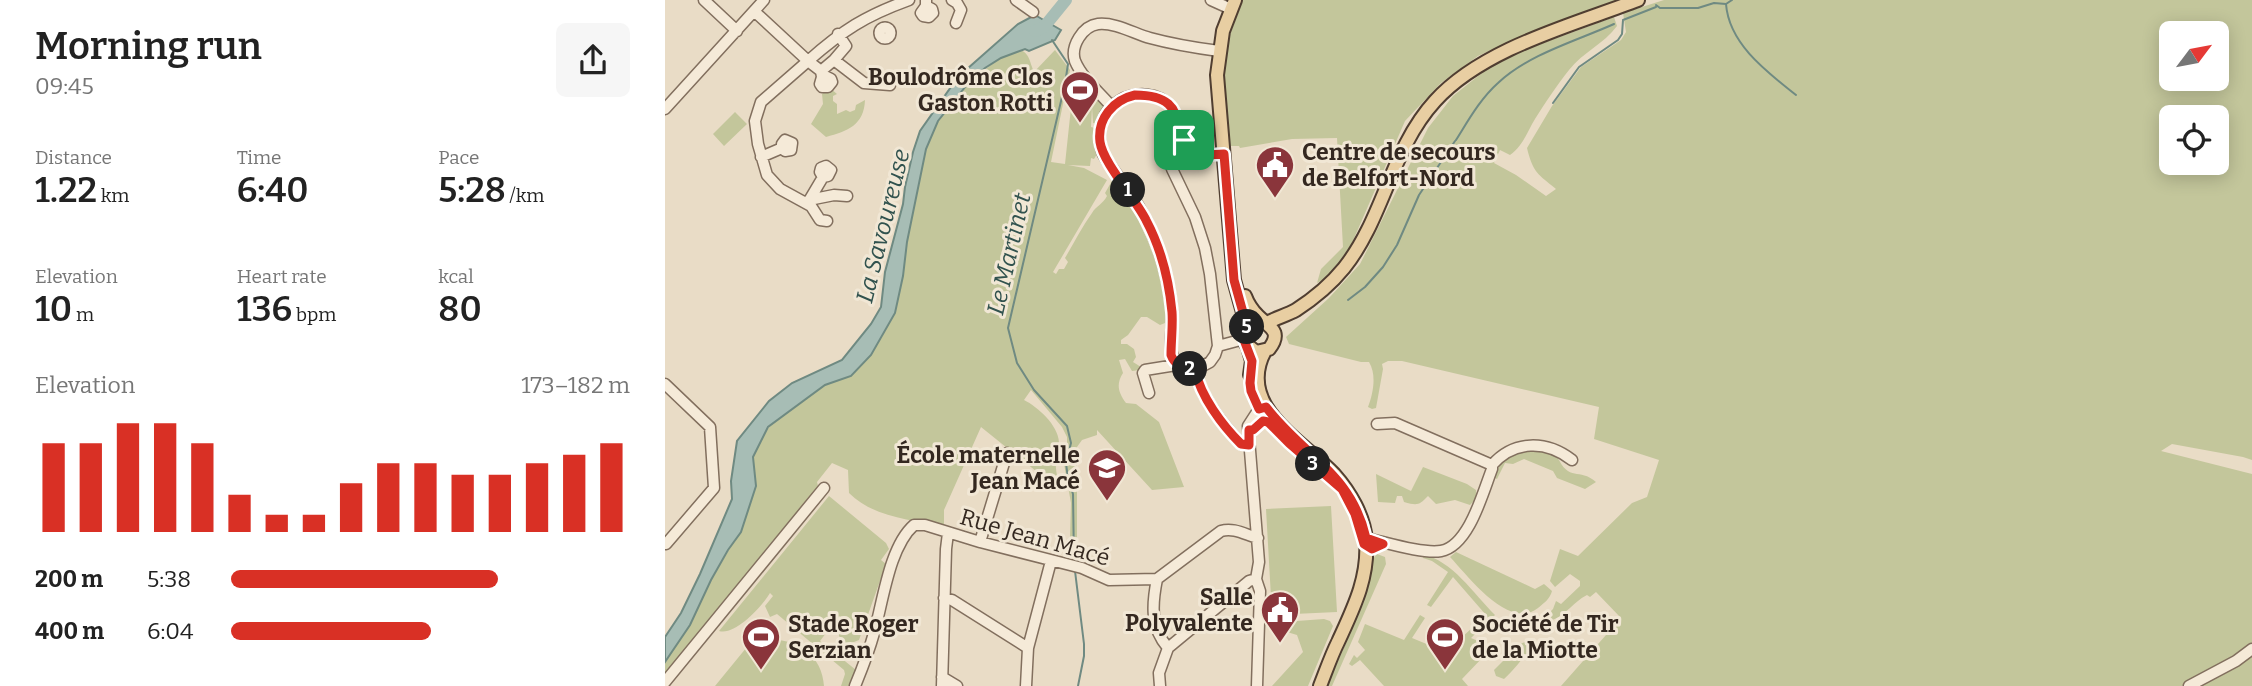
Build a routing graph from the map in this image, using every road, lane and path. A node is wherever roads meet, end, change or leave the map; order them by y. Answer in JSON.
{"nodes":[{"id":1,"x":704,"y":0,"type":"edge"},
{"id":2,"x":764,"y":0,"type":"edge"},
{"id":3,"x":909,"y":0,"type":"edge"},
{"id":4,"x":952,"y":0,"type":"edge"},
{"id":5,"x":1016,"y":0,"type":"edge"},
{"id":6,"x":1211,"y":0,"type":"edge"},
{"id":7,"x":1638,"y":0,"type":"edge"},
{"id":8,"x":1234,"y":2,"type":"edge"},
{"id":9,"x":754,"y":11,"type":"junction"},
{"id":10,"x":1033,"y":12,"type":"dead end"},
{"id":11,"x":867,"y":17,"type":"junction"},
{"id":12,"x":956,"y":23,"type":"dead end"},
{"id":13,"x":882,"y":29,"type":"dead end"},
{"id":14,"x":737,"y":31,"type":"junction"},
{"id":15,"x":838,"y":34,"type":"junction"},
{"id":16,"x":1219,"y":51,"type":"junction"},
{"id":17,"x":834,"y":60,"type":"junction"},
{"id":18,"x":808,"y":61,"type":"junction"},
{"id":19,"x":890,"y":85,"type":"dead end"},
{"id":20,"x":1112,"y":107,"type":"junction"},
{"id":21,"x":665,"y":109,"type":"edge"},
{"id":22,"x":1177,"y":137,"type":"junction"},
{"id":23,"x":782,"y":148,"type":"dead end"},
{"id":24,"x":1188,"y":150,"type":"junction"},
{"id":25,"x":1224,"y":154,"type":"junction"},
{"id":26,"x":761,"y":157,"type":"junction"},
{"id":27,"x":1173,"y":162,"type":"junction"},
{"id":28,"x":824,"y":177,"type":"dead end"},
{"id":29,"x":847,"y":196,"type":"dead end"},
{"id":30,"x":808,"y":202,"type":"junction"},
{"id":31,"x":827,"y":220,"type":"dead end"},
{"id":32,"x":1234,"y":270,"type":"junction"},
{"id":33,"x":1293,"y":312,"type":"junction"},
{"id":34,"x":1265,"y":322,"type":"junction"},
{"id":35,"x":1275,"y":337,"type":"junction"},
{"id":36,"x":1246,"y":338,"type":"junction"},
{"id":37,"x":1218,"y":346,"type":"junction"},
{"id":38,"x":1265,"y":351,"type":"junction"},
{"id":39,"x":1176,"y":365,"type":"junction"},
{"id":40,"x":1195,"y":370,"type":"junction"},
{"id":41,"x":665,"y":383,"type":"edge"},
{"id":42,"x":1149,"y":393,"type":"dead end"},
{"id":43,"x":1264,"y":415,"type":"junction"},
{"id":44,"x":1377,"y":424,"type":"dead end"},
{"id":45,"x":1249,"y":445,"type":"junction"},
{"id":46,"x":1007,"y":453,"type":"dead end"},
{"id":47,"x":1571,"y":460,"type":"dead end"},
{"id":48,"x":1492,"y":465,"type":"junction"},
{"id":49,"x":1333,"y":484,"type":"junction"},
{"id":50,"x":824,"y":488,"type":"dead end"},
{"id":51,"x":946,"y":532,"type":"junction"},
{"id":52,"x":1258,"y":538,"type":"junction"},
{"id":53,"x":980,"y":542,"type":"junction"},
{"id":54,"x":666,"y":544,"type":"edge"},
{"id":55,"x":1368,"y":547,"type":"junction"},
{"id":56,"x":1051,"y":561,"type":"junction"},
{"id":57,"x":1157,"y":579,"type":"junction"},
{"id":58,"x":1256,"y":579,"type":"junction"},
{"id":59,"x":944,"y":598,"type":"junction"},
{"id":60,"x":1342,"y":635,"type":"junction"},
{"id":61,"x":1028,"y":648,"type":"junction"},
{"id":62,"x":1168,"y":648,"type":"junction"},
{"id":63,"x":2252,"y":649,"type":"edge"},
{"id":64,"x":942,"y":681,"type":"edge"},
{"id":65,"x":665,"y":682,"type":"edge"},
{"id":66,"x":855,"y":686,"type":"edge"},
{"id":67,"x":957,"y":686,"type":"edge"},
{"id":68,"x":1026,"y":686,"type":"edge"},
{"id":69,"x":1160,"y":686,"type":"edge"},
{"id":70,"x":1257,"y":686,"type":"edge"},
{"id":71,"x":1319,"y":686,"type":"edge"},
{"id":72,"x":2189,"y":686,"type":"edge"}],
"edges":[{"from":1,"to":14,"type":"street"},
{"from":2,"to":9,"type":"street"},
{"from":3,"to":11,"type":"street"},
{"from":4,"to":12,"type":"street"},
{"from":5,"to":10,"type":"street"},
{"from":6,"to":8,"type":"street"},
{"from":7,"to":33,"type":"main road"},
{"from":8,"to":16,"type":"main road"},
{"from":9,"to":14,"type":"street"},
{"from":9,"to":18,"type":"street"},
{"from":11,"to":13,"type":"street"},
{"from":11,"to":15,"type":"street"},
{"from":14,"to":21,"type":"street"},
{"from":15,"to":17,"type":"street"},
{"from":15,"to":18,"type":"street"},
{"from":16,"to":20,"type":"street"},
{"from":16,"to":25,"type":"main road"},
{"from":17,"to":18,"type":"street"},
{"from":17,"to":19,"type":"street"},
{"from":18,"to":26,"type":"street"},
{"from":20,"to":22,"type":"street"},
{"from":20,"to":39,"type":"street"},
{"from":22,"to":24,"type":"street"},
{"from":22,"to":27,"type":"street"},
{"from":23,"to":26,"type":"street"},
{"from":24,"to":25,"type":"street"},
{"from":24,"to":27,"type":"street"},
{"from":25,"to":32,"type":"main road"},
{"from":26,"to":30,"type":"street"},
{"from":27,"to":37,"type":"street"},
{"from":28,"to":30,"type":"street"},
{"from":29,"to":30,"type":"street"},
{"from":30,"to":31,"type":"street"},
{"from":32,"to":34,"type":"main road"},
{"from":32,"to":36,"type":"main road"},
{"from":33,"to":34,"type":"main road"},
{"from":33,"to":35,"type":"main road"},
{"from":34,"to":35,"type":"main road"},
{"from":34,"to":36,"type":"main road"},
{"from":35,"to":38,"type":"main road"},
{"from":36,"to":37,"type":"street"},
{"from":36,"to":38,"type":"main road"},
{"from":36,"to":43,"type":"main road"},
{"from":37,"to":40,"type":"street"},
{"from":38,"to":43,"type":"main road"},
{"from":39,"to":40,"type":"street"},
{"from":39,"to":42,"type":"street"},
{"from":40,"to":45,"type":"street"},
{"from":41,"to":54,"type":"street"},
{"from":43,"to":45,"type":"street"},
{"from":43,"to":49,"type":"main road"},
{"from":43,"to":55,"type":"main road"},
{"from":44,"to":48,"type":"street"},
{"from":45,"to":52,"type":"street"},
{"from":46,"to":53,"type":"street"},
{"from":47,"to":48,"type":"street"},
{"from":48,"to":55,"type":"street"},
{"from":49,"to":55,"type":"street"},
{"from":49,"to":60,"type":"main road"},
{"from":50,"to":65,"type":"street"},
{"from":51,"to":53,"type":"street","name":"Rue Jean Macé"},
{"from":51,"to":59,"type":"street"},
{"from":51,"to":66,"type":"street","name":"Rue Jean Macé"},
{"from":52,"to":57,"type":"street"},
{"from":52,"to":58,"type":"street"},
{"from":53,"to":56,"type":"street","name":"Rue Jean Macé"},
{"from":55,"to":60,"type":"main road"},
{"from":56,"to":57,"type":"street","name":"Rue Jean Macé"},
{"from":56,"to":61,"type":"street"},
{"from":57,"to":62,"type":"street"},
{"from":58,"to":62,"type":"street"},
{"from":58,"to":70,"type":"street"},
{"from":59,"to":61,"type":"street"},
{"from":59,"to":64,"type":"street"},
{"from":60,"to":71,"type":"main road"},
{"from":61,"to":68,"type":"street"},
{"from":62,"to":69,"type":"street"},
{"from":63,"to":72,"type":"street"},
{"from":64,"to":67,"type":"street"}]}
